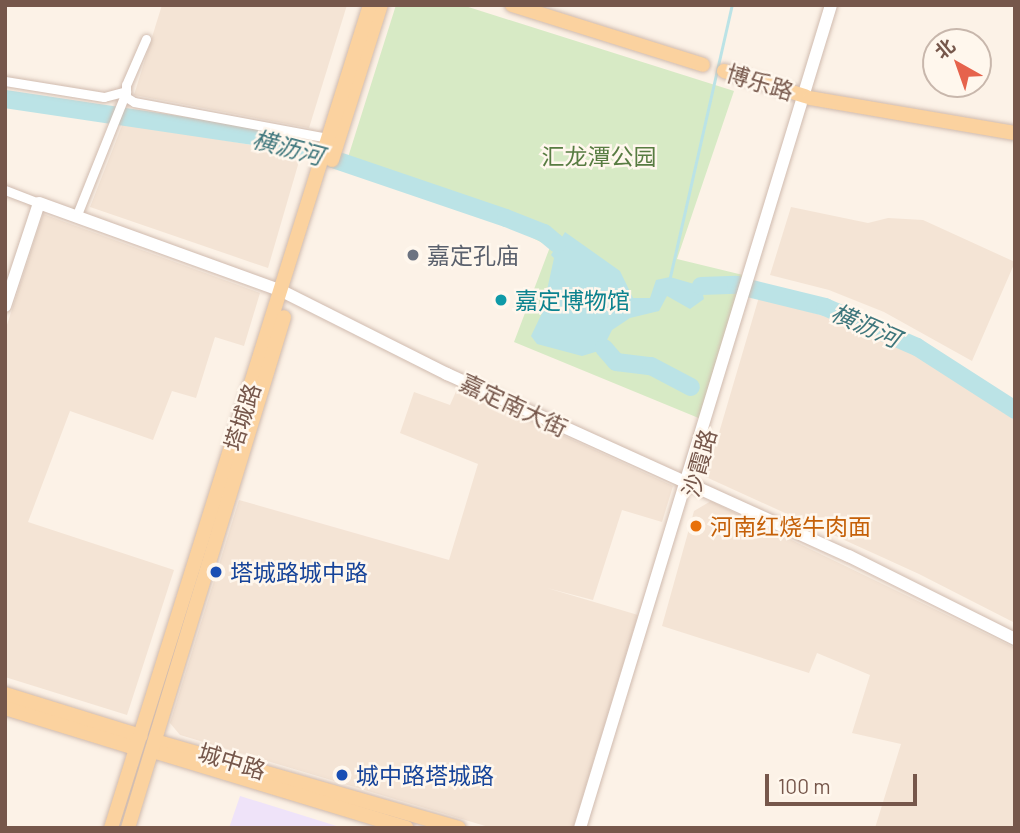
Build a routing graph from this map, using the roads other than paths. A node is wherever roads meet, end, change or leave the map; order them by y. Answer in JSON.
{"nodes":[{"id":1,"x":370,"y":5,"type":"edge"},
{"id":2,"x":381,"y":5,"type":"edge"},
{"id":3,"x":512,"y":5,"type":"edge"},
{"id":4,"x":831,"y":5,"type":"edge"},
{"id":5,"x":838,"y":5,"type":"edge"},
{"id":6,"x":146,"y":38,"type":"dead end"},
{"id":7,"x":703,"y":65,"type":"joint"},
{"id":8,"x":724,"y":71,"type":"joint"},
{"id":9,"x":5,"y":81,"type":"edge"},
{"id":10,"x":126,"y":91,"type":"junction"},
{"id":11,"x":808,"y":97,"type":"junction"},
{"id":12,"x":1015,"y":133,"type":"edge"},
{"id":13,"x":330,"y":144,"type":"junction"},
{"id":14,"x":5,"y":190,"type":"edge"},
{"id":15,"x":38,"y":203,"type":"junction"},
{"id":16,"x":76,"y":217,"type":"junction"},
{"id":17,"x":286,"y":293,"type":"junction"},
{"id":18,"x":5,"y":306,"type":"edge"},
{"id":19,"x":688,"y":485,"type":"junction"},
{"id":20,"x":1015,"y":639,"type":"edge"},
{"id":21,"x":5,"y":694,"type":"edge"},
{"id":22,"x":5,"y":708,"type":"edge"},
{"id":23,"x":138,"y":742,"type":"junction"},
{"id":24,"x":154,"y":746,"type":"junction"},
{"id":25,"x":111,"y":828,"type":"edge"},
{"id":26,"x":128,"y":828,"type":"edge"},
{"id":27,"x":407,"y":828,"type":"edge"},
{"id":28,"x":459,"y":828,"type":"edge"},
{"id":29,"x":580,"y":828,"type":"edge"},
{"id":30,"x":588,"y":828,"type":"edge"}],
"edges":[{"from":1,"to":13,"type":"main road","name":"塔城路"},
{"from":2,"to":13,"type":"main road","name":"塔城路"},
{"from":3,"to":7,"type":"main road","name":"博乐路"},
{"from":4,"to":11,"type":"street"},
{"from":5,"to":11,"type":"street"},
{"from":6,"to":10,"type":"street"},
{"from":7,"to":8,"type":"street","name":"博乐路"},
{"from":8,"to":11,"type":"main road","name":"博乐路"},
{"from":9,"to":10,"type":"street"},
{"from":10,"to":13,"type":"street"},
{"from":10,"to":16,"type":"street"},
{"from":11,"to":12,"type":"main road","name":"博乐路"},
{"from":11,"to":19,"type":"street"},
{"from":11,"to":19,"type":"street","name":"沙霞路"},
{"from":13,"to":17,"type":"main road","name":"塔城路"},
{"from":14,"to":15,"type":"street","name":"嘉定南大街"},
{"from":15,"to":16,"type":"street","name":"嘉定南大街"},
{"from":15,"to":18,"type":"street"},
{"from":16,"to":17,"type":"street","name":"嘉定南大街"},
{"from":17,"to":19,"type":"street","name":"嘉定南大街"},
{"from":17,"to":23,"type":"main road","name":"塔城路"},
{"from":17,"to":24,"type":"main road","name":"塔城路"},
{"from":19,"to":20,"type":"street","name":"嘉定南大街"},
{"from":19,"to":29,"type":"street"},
{"from":19,"to":30,"type":"street","name":"沙霞路"},
{"from":21,"to":23,"type":"main road","name":"城中路"},
{"from":22,"to":23,"type":"main road"},
{"from":23,"to":24,"type":"street","name":"城中路"},
{"from":23,"to":25,"type":"main road","name":"塔城路"},
{"from":24,"to":26,"type":"main road","name":"塔城路"},
{"from":24,"to":27,"type":"main road","name":"城中路"},
{"from":24,"to":28,"type":"main road","name":"城中路"}]}
